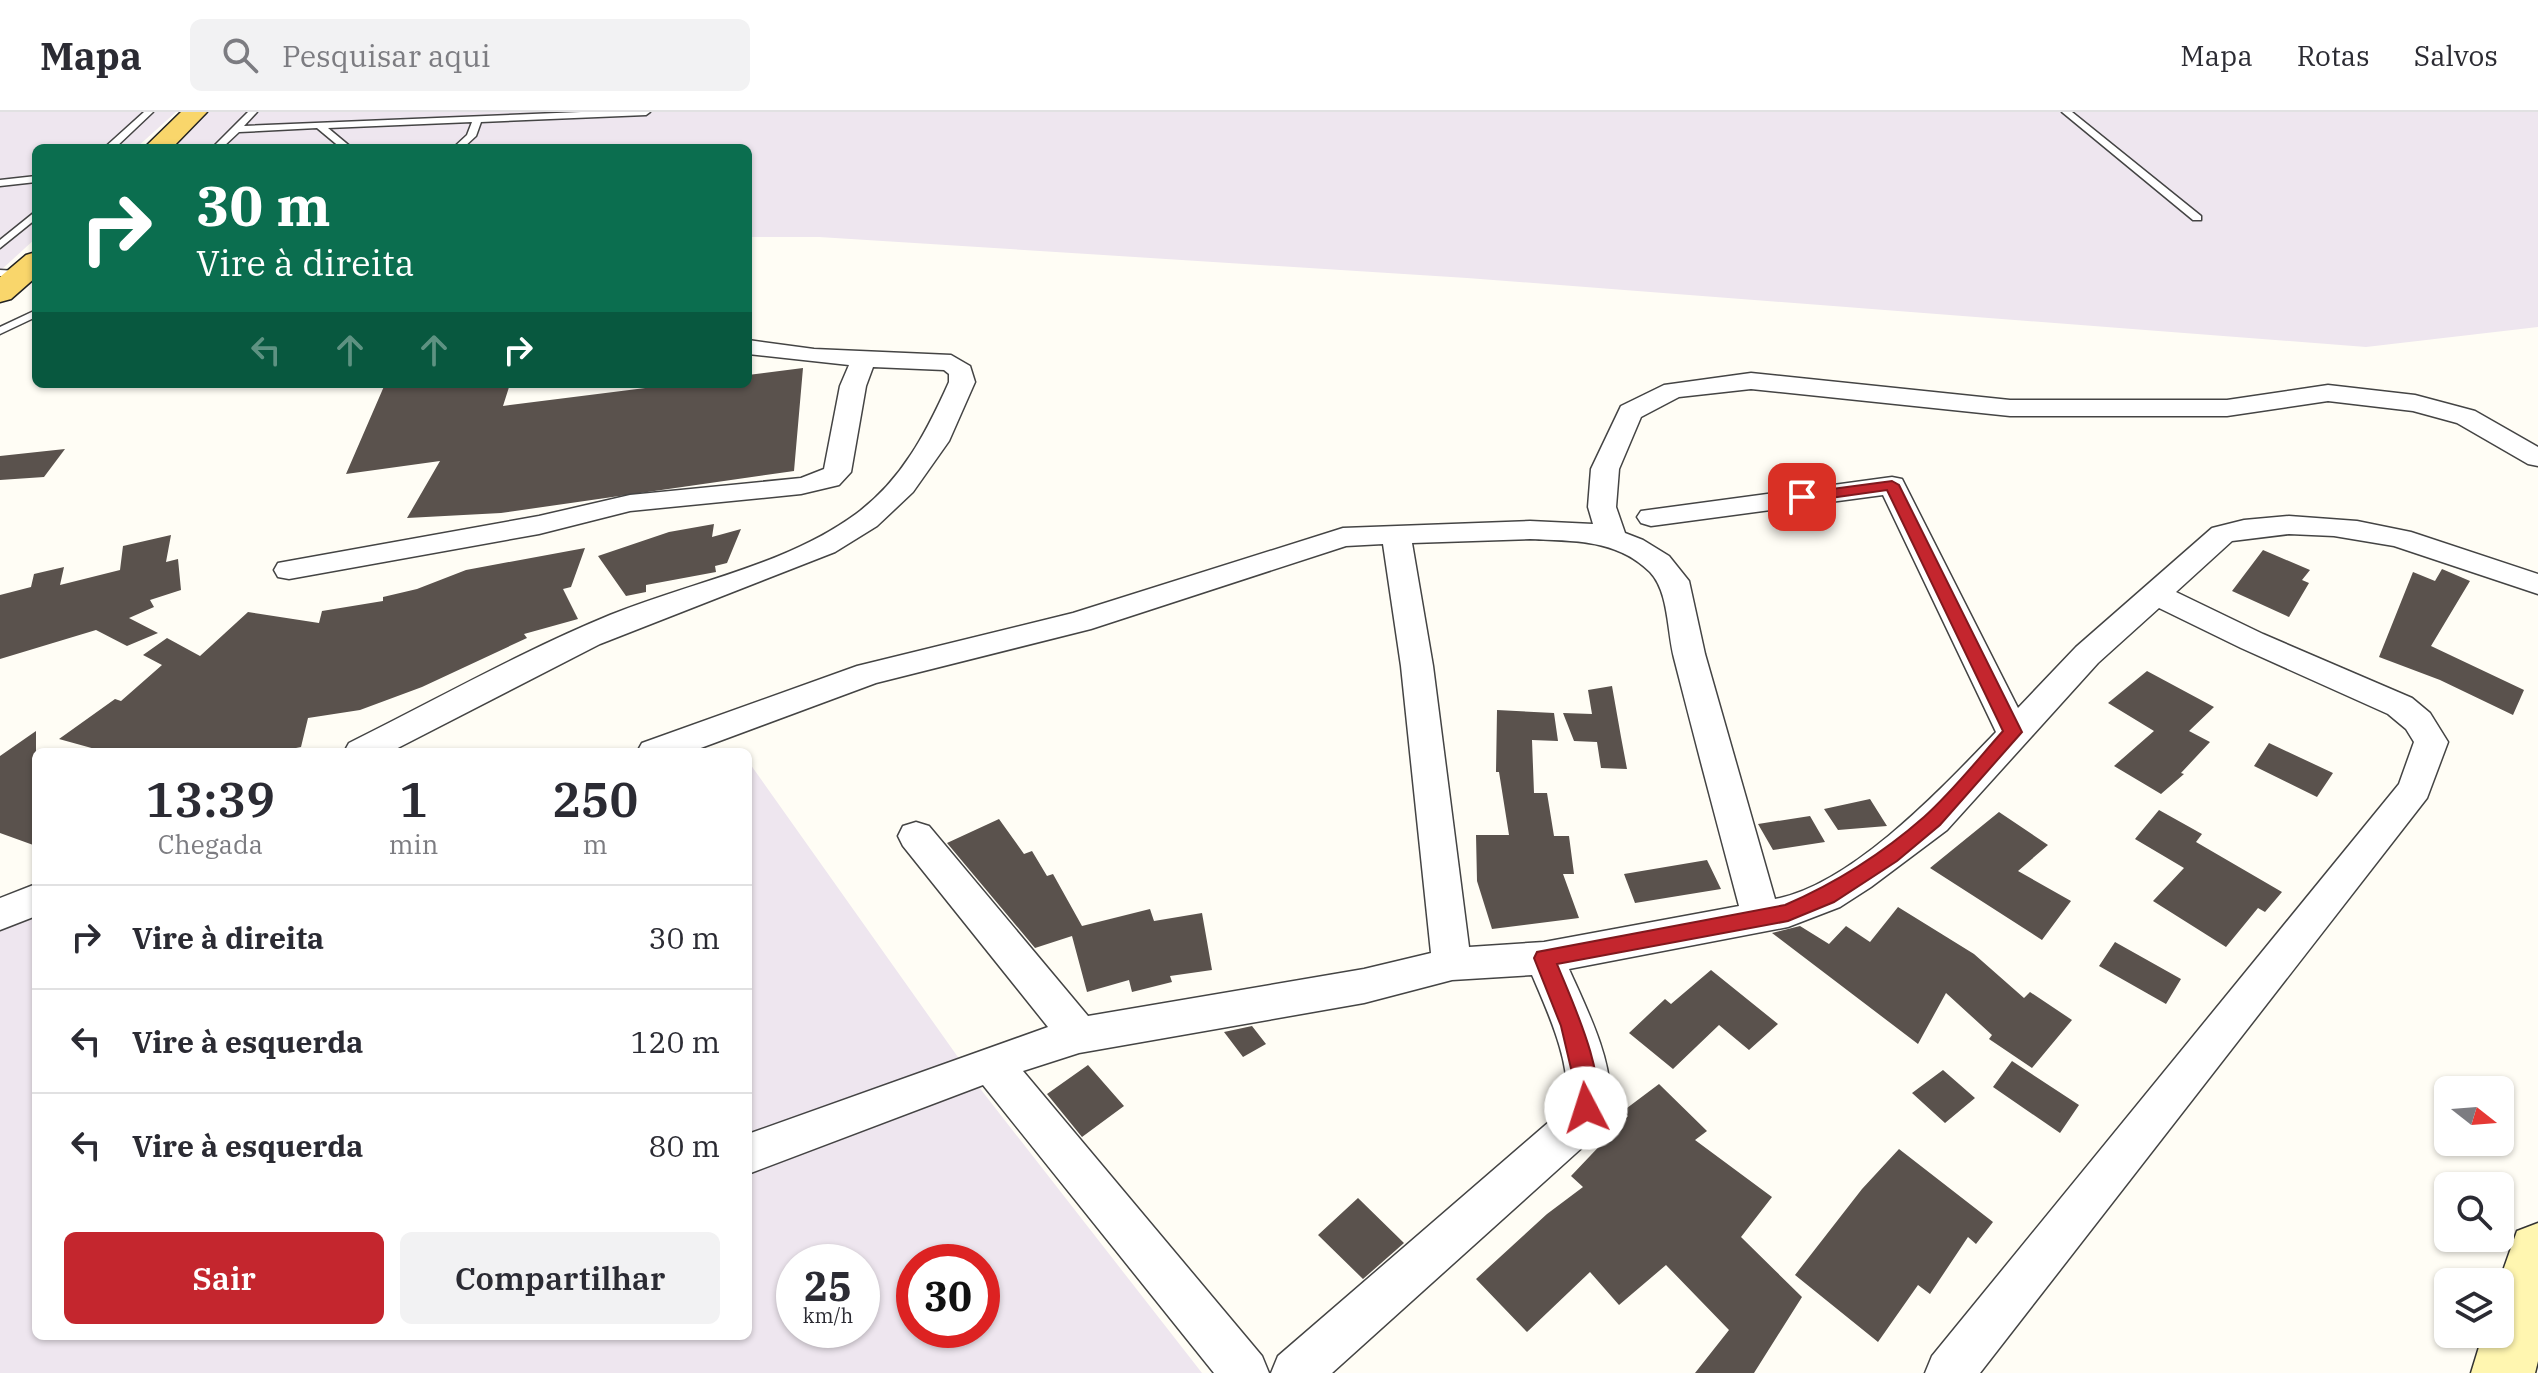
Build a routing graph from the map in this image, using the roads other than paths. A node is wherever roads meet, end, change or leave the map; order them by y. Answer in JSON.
{"nodes":[{"id":1,"x":149,"y":112,"type":"edge"},
{"id":2,"x":195,"y":112,"type":"edge"},
{"id":3,"x":253,"y":112,"type":"edge"},
{"id":4,"x":646,"y":112,"type":"edge"},
{"id":5,"x":2066,"y":112,"type":"edge"},
{"id":6,"x":478,"y":119,"type":"junction"},
{"id":7,"x":320,"y":126,"type":"junction"},
{"id":8,"x":236,"y":129,"type":"junction"},
{"id":9,"x":113,"y":144,"type":"edge"},
{"id":10,"x":161,"y":144,"type":"edge"},
{"id":11,"x":221,"y":144,"type":"edge"},
{"id":12,"x":342,"y":144,"type":"edge"},
{"id":13,"x":462,"y":144,"type":"edge"},
{"id":14,"x":32,"y":179,"type":"edge"},
{"id":15,"x":0,"y":183,"type":"edge"},
{"id":16,"x":32,"y":217,"type":"edge"},
{"id":17,"x":2197,"y":218,"type":"dead end"},
{"id":18,"x":0,"y":245,"type":"edge"},
{"id":19,"x":32,"y":315,"type":"edge"},
{"id":20,"x":0,"y":331,"type":"edge"},
{"id":21,"x":752,"y":347,"type":"edge"},
{"id":22,"x":864,"y":359,"type":"junction"},
{"id":23,"x":2538,"y":458,"type":"edge"},
{"id":24,"x":1651,"y":517,"type":"dead end"},
{"id":25,"x":1396,"y":534,"type":"junction"},
{"id":26,"x":1612,"y":538,"type":"junction"},
{"id":27,"x":289,"y":570,"type":"dead end"},
{"id":28,"x":2538,"y":584,"type":"edge"},
{"id":29,"x":2158,"y":595,"type":"junction"},
{"id":30,"x":2013,"y":732,"type":"junction"},
{"id":31,"x":369,"y":748,"type":"edge"},
{"id":32,"x":665,"y":748,"type":"edge"},
{"id":33,"x":916,"y":836,"type":"dead end"},
{"id":34,"x":32,"y":901,"type":"edge"},
{"id":35,"x":0,"y":915,"type":"edge"},
{"id":36,"x":1761,"y":917,"type":"junction"},
{"id":37,"x":1544,"y":958,"type":"junction"},
{"id":38,"x":1452,"y":964,"type":"junction"},
{"id":39,"x":1079,"y":1035,"type":"junction"},
{"id":40,"x":991,"y":1063,"type":"junction"},
{"id":41,"x":752,"y":1153,"type":"edge"},
{"id":42,"x":2538,"y":1252,"type":"edge"},
{"id":43,"x":1245,"y":1373,"type":"edge"},
{"id":44,"x":1295,"y":1373,"type":"edge"},
{"id":45,"x":1949,"y":1373,"type":"edge"},
{"id":46,"x":2503,"y":1373,"type":"edge"}],
"edges":[{"from":1,"to":9,"type":"lane"},
{"from":2,"to":10,"type":"main road"},
{"from":3,"to":8,"type":"lane"},
{"from":4,"to":6,"type":"lane"},
{"from":5,"to":17,"type":"lane"},
{"from":6,"to":7,"type":"lane"},
{"from":6,"to":13,"type":"lane"},
{"from":7,"to":8,"type":"lane"},
{"from":7,"to":12,"type":"lane"},
{"from":8,"to":11,"type":"lane"},
{"from":14,"to":15,"type":"lane"},
{"from":16,"to":18,"type":"lane"},
{"from":19,"to":20,"type":"lane"},
{"from":21,"to":22,"type":"street"},
{"from":22,"to":27,"type":"street"},
{"from":22,"to":31,"type":"street"},
{"from":23,"to":26,"type":"street"},
{"from":24,"to":30,"type":"street"},
{"from":25,"to":26,"type":"street"},
{"from":25,"to":32,"type":"street"},
{"from":25,"to":38,"type":"street"},
{"from":26,"to":36,"type":"street"},
{"from":28,"to":29,"type":"street"},
{"from":29,"to":30,"type":"street"},
{"from":29,"to":45,"type":"street"},
{"from":30,"to":36,"type":"street"},
{"from":33,"to":39,"type":"street"},
{"from":34,"to":35,"type":"street"},
{"from":36,"to":37,"type":"street"},
{"from":37,"to":38,"type":"street"},
{"from":37,"to":44,"type":"street"},
{"from":38,"to":39,"type":"street"},
{"from":39,"to":40,"type":"street"},
{"from":40,"to":41,"type":"street"},
{"from":40,"to":43,"type":"street"},
{"from":42,"to":46,"type":"main road"}]}
